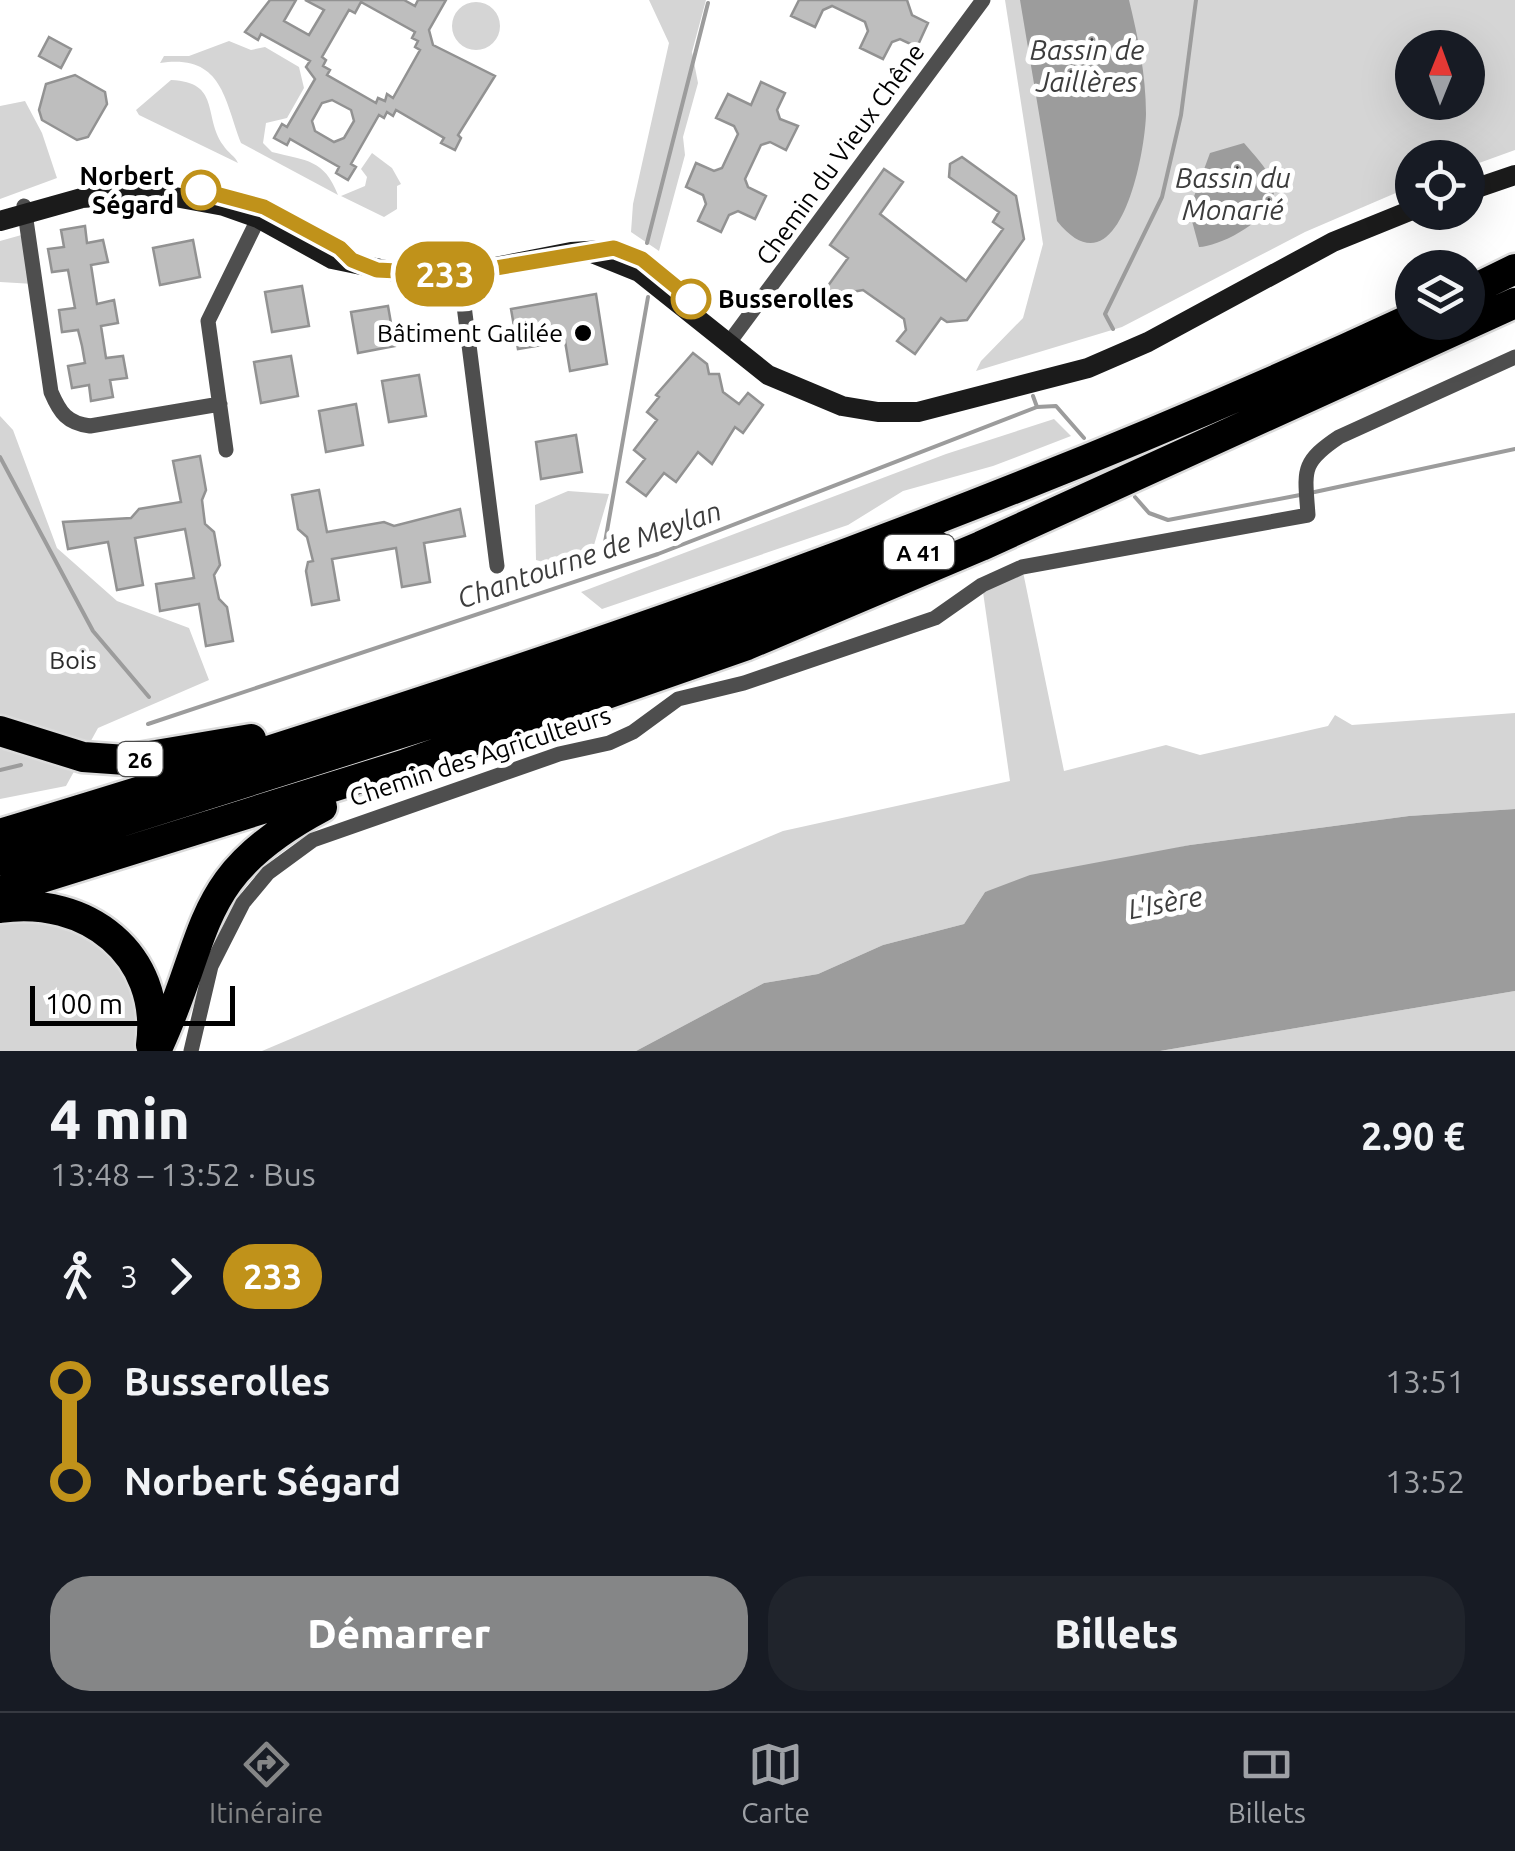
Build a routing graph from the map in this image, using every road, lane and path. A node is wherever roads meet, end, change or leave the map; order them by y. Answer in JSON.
{"nodes":[{"id":1,"x":984,"y":0,"type":"edge"},
{"id":2,"x":1515,"y":175,"type":"edge"},
{"id":3,"x":1485,"y":185,"type":"edge"},
{"id":4,"x":25,"y":209,"type":"junction"},
{"id":5,"x":0,"y":212,"type":"edge"},
{"id":6,"x":261,"y":213,"type":"junction"},
{"id":7,"x":1395,"y":218,"type":"edge"},
{"id":8,"x":0,"y":222,"type":"edge"},
{"id":9,"x":1515,"y":269,"type":"edge"},
{"id":10,"x":460,"y":274,"type":"junction"},
{"id":11,"x":1485,"y":284,"type":"edge"},
{"id":12,"x":1515,"y":302,"type":"edge"},
{"id":13,"x":1485,"y":317,"type":"edge"},
{"id":14,"x":1395,"y":326,"type":"edge"},
{"id":15,"x":732,"y":340,"type":"junction"},
{"id":16,"x":1436,"y":340,"type":"edge"},
{"id":17,"x":1437,"y":340,"type":"edge"},
{"id":18,"x":1515,"y":356,"type":"edge"},
{"id":19,"x":220,"y":404,"type":"junction"},
{"id":20,"x":226,"y":450,"type":"dead end"},
{"id":21,"x":497,"y":566,"type":"dead end"},
{"id":22,"x":401,"y":708,"type":"junction"},
{"id":23,"x":0,"y":731,"type":"edge"},
{"id":24,"x":406,"y":764,"type":"junction"},
{"id":25,"x":0,"y":834,"type":"edge"},
{"id":26,"x":0,"y":860,"type":"edge"},
{"id":27,"x":0,"y":891,"type":"edge"},
{"id":28,"x":0,"y":908,"type":"edge"},
{"id":29,"x":153,"y":1051,"type":"edge"},
{"id":30,"x":190,"y":1051,"type":"edge"}],
"edges":[{"from":1,"to":15,"type":"street","name":"Chemin du Vieux Chêne"},
{"from":2,"to":3,"type":"main road"},
{"from":4,"to":5,"type":"main road"},
{"from":4,"to":6,"type":"main road"},
{"from":4,"to":8,"type":"main road"},
{"from":4,"to":19,"type":"street"},
{"from":6,"to":10,"type":"main road"},
{"from":6,"to":19,"type":"street"},
{"from":7,"to":15,"type":"main road"},
{"from":9,"to":11,"type":"highway"},
{"from":10,"to":15,"type":"main road"},
{"from":10,"to":21,"type":"street"},
{"from":12,"to":13,"type":"highway","number":"A 41"},
{"from":14,"to":22,"type":"highway","number":"A 41"},
{"from":16,"to":26,"type":"highway","number":"A 41"},
{"from":17,"to":24,"type":"highway"},
{"from":18,"to":30,"type":"street","name":"Chemin des Agriculteurs"},
{"from":19,"to":20,"type":"street"},
{"from":22,"to":23,"type":"highway","number":"26"},
{"from":22,"to":25,"type":"highway","number":"A 41"},
{"from":24,"to":27,"type":"highway"},
{"from":24,"to":29,"type":"highway"},
{"from":28,"to":29,"type":"highway"}]}
